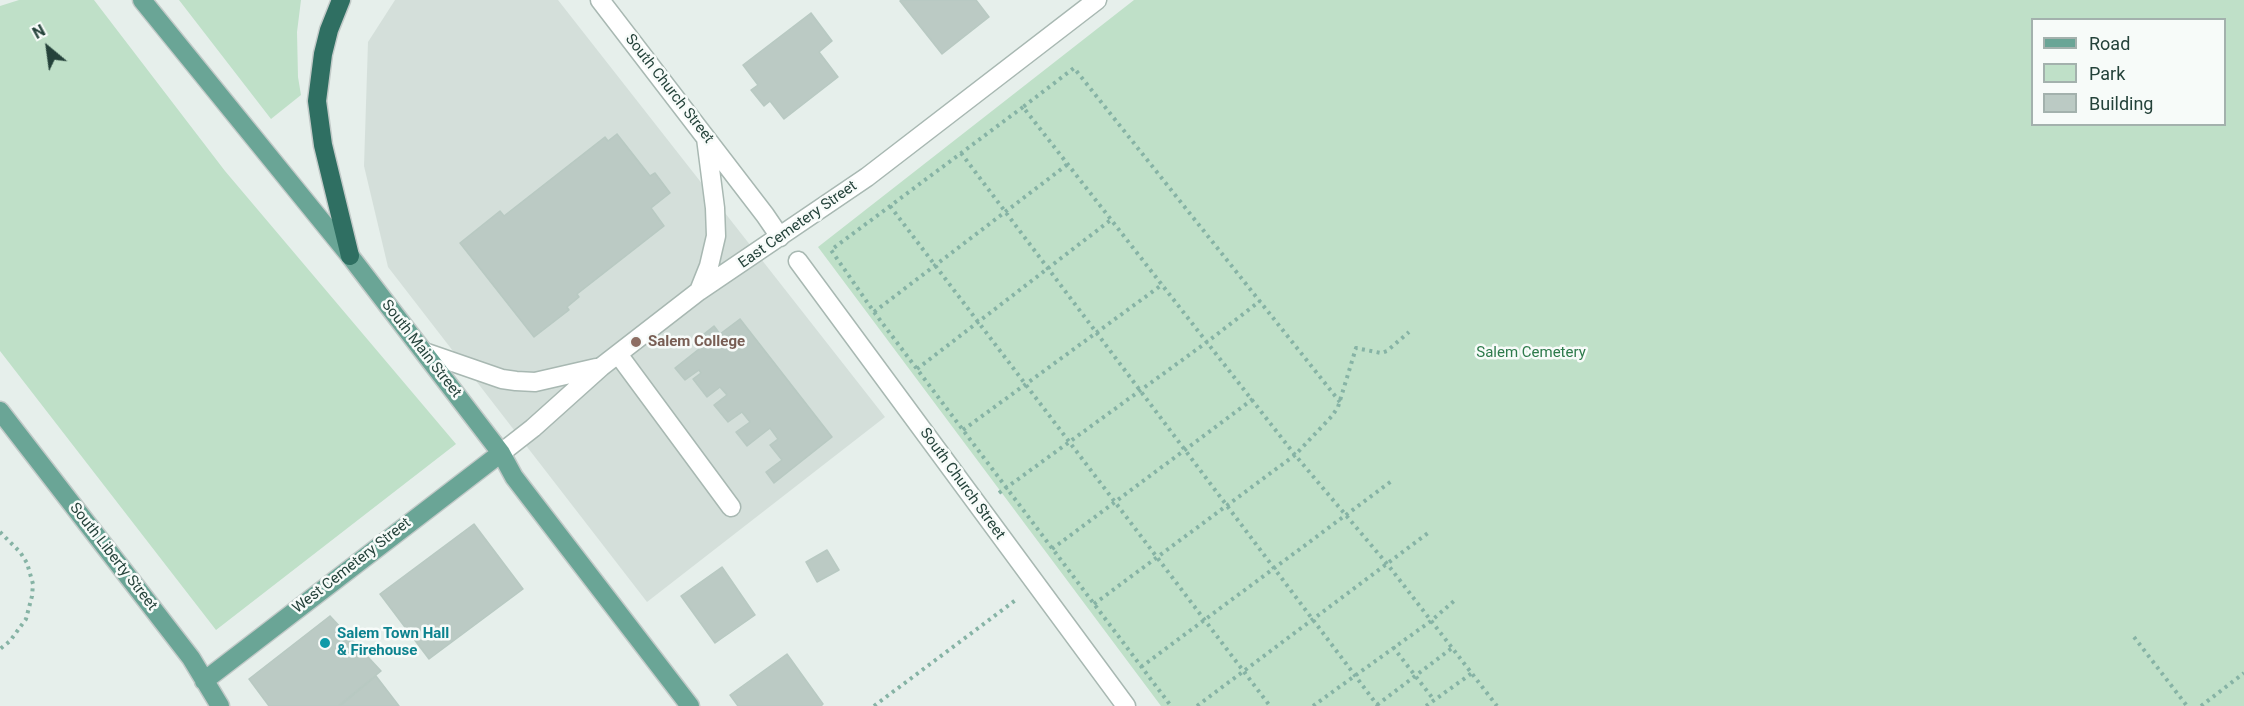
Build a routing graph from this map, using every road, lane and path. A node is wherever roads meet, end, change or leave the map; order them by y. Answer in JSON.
{"nodes":[{"id":1,"x":142,"y":0,"type":"edge"},
{"id":2,"x":341,"y":0,"type":"edge"},
{"id":3,"x":600,"y":0,"type":"edge"},
{"id":4,"x":1097,"y":0,"type":"edge"},
{"id":5,"x":1023,"y":107,"type":"junction"},
{"id":6,"x":706,"y":136,"type":"junction"},
{"id":7,"x":962,"y":153,"type":"junction"},
{"id":8,"x":1068,"y":164,"type":"junction"},
{"id":9,"x":890,"y":206,"type":"junction"},
{"id":10,"x":1005,"y":211,"type":"junction"},
{"id":11,"x":1112,"y":219,"type":"junction"},
{"id":12,"x":780,"y":237,"type":"junction"},
{"id":13,"x":350,"y":256,"type":"junction"},
{"id":14,"x":798,"y":261,"type":"dead end"},
{"id":15,"x":935,"y":265,"type":"junction"},
{"id":16,"x":1048,"y":268,"type":"junction"},
{"id":17,"x":1163,"y":284,"type":"junction"},
{"id":18,"x":699,"y":291,"type":"junction"},
{"id":19,"x":1260,"y":301,"type":"junction"},
{"id":20,"x":874,"y":312,"type":"junction"},
{"id":21,"x":978,"y":322,"type":"junction"},
{"id":22,"x":1096,"y":332,"type":"junction"},
{"id":23,"x":1409,"y":332,"type":"dead end"},
{"id":24,"x":1207,"y":342,"type":"junction"},
{"id":25,"x":424,"y":352,"type":"junction"},
{"id":26,"x":618,"y":354,"type":"junction"},
{"id":27,"x":601,"y":367,"type":"junction"},
{"id":28,"x":917,"y":369,"type":"junction"},
{"id":29,"x":1025,"y":384,"type":"junction"},
{"id":30,"x":1140,"y":390,"type":"junction"},
{"id":31,"x":1253,"y":399,"type":"junction"},
{"id":32,"x":1340,"y":402,"type":"junction"},
{"id":33,"x":0,"y":411,"type":"edge"},
{"id":34,"x":963,"y":430,"type":"junction"},
{"id":35,"x":1069,"y":442,"type":"junction"},
{"id":36,"x":1184,"y":450,"type":"junction"},
{"id":37,"x":501,"y":453,"type":"junction"},
{"id":38,"x":1295,"y":455,"type":"junction"},
{"id":39,"x":1394,"y":480,"type":"dead end"},
{"id":40,"x":1006,"y":488,"type":"junction"},
{"id":41,"x":1115,"y":502,"type":"junction"},
{"id":42,"x":1226,"y":505,"type":"junction"},
{"id":43,"x":730,"y":507,"type":"dead end"},
{"id":44,"x":979,"y":507,"type":"junction"},
{"id":45,"x":1346,"y":515,"type":"junction"},
{"id":46,"x":0,"y":532,"type":"edge"},
{"id":47,"x":1428,"y":533,"type":"dead end"},
{"id":48,"x":1053,"y":549,"type":"junction"},
{"id":49,"x":1156,"y":557,"type":"junction"},
{"id":50,"x":1388,"y":564,"type":"junction"},
{"id":51,"x":1273,"y":569,"type":"junction"},
{"id":52,"x":1037,"y":585,"type":"junction"},
{"id":53,"x":1454,"y":601,"type":"dead end"},
{"id":54,"x":1094,"y":604,"type":"junction"},
{"id":55,"x":1205,"y":620,"type":"junction"},
{"id":56,"x":1312,"y":621,"type":"junction"},
{"id":57,"x":1431,"y":621,"type":"junction"},
{"id":58,"x":2134,"y":637,"type":"dead end"},
{"id":59,"x":1393,"y":647,"type":"junction"},
{"id":60,"x":1452,"y":648,"type":"junction"},
{"id":61,"x":0,"y":649,"type":"edge"},
{"id":62,"x":1141,"y":667,"type":"junction"},
{"id":63,"x":1244,"y":671,"type":"junction"},
{"id":64,"x":1472,"y":672,"type":"junction"},
{"id":65,"x":2244,"y":673,"type":"edge"},
{"id":66,"x":1354,"y":676,"type":"junction"},
{"id":67,"x":1415,"y":676,"type":"junction"},
{"id":68,"x":204,"y":681,"type":"junction"},
{"id":69,"x":1434,"y":700,"type":"junction"},
{"id":70,"x":1377,"y":705,"type":"edge"},
{"id":71,"x":220,"y":706,"type":"edge"},
{"id":72,"x":690,"y":706,"type":"edge"},
{"id":73,"x":874,"y":706,"type":"edge"},
{"id":74,"x":1126,"y":706,"type":"edge"},
{"id":75,"x":1171,"y":706,"type":"edge"},
{"id":76,"x":1197,"y":706,"type":"edge"},
{"id":77,"x":1270,"y":706,"type":"edge"},
{"id":78,"x":1313,"y":706,"type":"edge"},
{"id":79,"x":1426,"y":706,"type":"edge"},
{"id":80,"x":1497,"y":706,"type":"edge"},
{"id":81,"x":2187,"y":706,"type":"edge"},
{"id":82,"x":2201,"y":706,"type":"edge"}],
"edges":[{"from":1,"to":13,"type":"main road","name":"South Main Street"},
{"from":2,"to":13,"type":"highway"},
{"from":3,"to":6,"type":"street","name":"South Church Street"},
{"from":4,"to":12,"type":"street","name":"East Cemetery Street"},
{"from":5,"to":7,"type":"path"},
{"from":5,"to":8,"type":"path"},
{"from":5,"to":19,"type":"path"},
{"from":6,"to":12,"type":"street","name":"South Church Street"},
{"from":6,"to":18,"type":"street"},
{"from":7,"to":9,"type":"path"},
{"from":7,"to":10,"type":"path"},
{"from":8,"to":10,"type":"path"},
{"from":8,"to":11,"type":"path"},
{"from":9,"to":15,"type":"path"},
{"from":9,"to":20,"type":"path"},
{"from":10,"to":15,"type":"path"},
{"from":10,"to":16,"type":"path"},
{"from":11,"to":16,"type":"path"},
{"from":11,"to":17,"type":"path"},
{"from":12,"to":18,"type":"street","name":"East Cemetery Street"},
{"from":13,"to":25,"type":"main road","name":"South Main Street"},
{"from":14,"to":44,"type":"street","name":"South Church Street"},
{"from":15,"to":20,"type":"path"},
{"from":15,"to":21,"type":"path"},
{"from":16,"to":21,"type":"path"},
{"from":16,"to":22,"type":"path"},
{"from":17,"to":22,"type":"path"},
{"from":17,"to":24,"type":"path"},
{"from":18,"to":26,"type":"street","name":"East Cemetery Street"},
{"from":19,"to":24,"type":"path"},
{"from":19,"to":32,"type":"path"},
{"from":20,"to":28,"type":"path"},
{"from":21,"to":28,"type":"path"},
{"from":21,"to":29,"type":"path"},
{"from":22,"to":29,"type":"path"},
{"from":22,"to":30,"type":"path"},
{"from":23,"to":32,"type":"path"},
{"from":24,"to":30,"type":"path"},
{"from":24,"to":31,"type":"path"},
{"from":25,"to":27,"type":"street"},
{"from":25,"to":37,"type":"main road","name":"South Main Street"},
{"from":26,"to":27,"type":"street","name":"East Cemetery Street"},
{"from":26,"to":43,"type":"street"},
{"from":27,"to":37,"type":"street","name":"East Cemetery Street"},
{"from":28,"to":34,"type":"path"},
{"from":29,"to":34,"type":"path"},
{"from":29,"to":35,"type":"path"},
{"from":30,"to":35,"type":"path"},
{"from":30,"to":36,"type":"path"},
{"from":31,"to":36,"type":"path"},
{"from":31,"to":38,"type":"path"},
{"from":32,"to":38,"type":"path"},
{"from":33,"to":68,"type":"main road","name":"South Liberty Street"},
{"from":34,"to":40,"type":"path"},
{"from":35,"to":40,"type":"path"},
{"from":35,"to":41,"type":"path"},
{"from":36,"to":41,"type":"path"},
{"from":36,"to":42,"type":"path"},
{"from":37,"to":68,"type":"main road","name":"West Cemetery Street"},
{"from":37,"to":72,"type":"main road","name":"South Main Street"},
{"from":38,"to":42,"type":"path"},
{"from":38,"to":45,"type":"path"},
{"from":39,"to":45,"type":"path"},
{"from":40,"to":44,"type":"path"},
{"from":40,"to":48,"type":"path"},
{"from":41,"to":48,"type":"path"},
{"from":41,"to":49,"type":"path"},
{"from":42,"to":49,"type":"path"},
{"from":42,"to":51,"type":"path"},
{"from":44,"to":52,"type":"street","name":"South Church Street"},
{"from":45,"to":50,"type":"path"},
{"from":45,"to":51,"type":"path"},
{"from":46,"to":61,"type":"path"},
{"from":47,"to":50,"type":"path"},
{"from":48,"to":54,"type":"path"},
{"from":49,"to":54,"type":"path"},
{"from":49,"to":55,"type":"path"},
{"from":50,"to":56,"type":"path"},
{"from":50,"to":57,"type":"path"},
{"from":51,"to":55,"type":"path"},
{"from":51,"to":56,"type":"path"},
{"from":52,"to":73,"type":"path"},
{"from":52,"to":74,"type":"street","name":"South Church Street"},
{"from":53,"to":57,"type":"path"},
{"from":54,"to":62,"type":"path"},
{"from":55,"to":62,"type":"path"},
{"from":55,"to":63,"type":"path"},
{"from":56,"to":63,"type":"path"},
{"from":56,"to":66,"type":"path"},
{"from":57,"to":59,"type":"path"},
{"from":57,"to":60,"type":"path"},
{"from":58,"to":81,"type":"path"},
{"from":59,"to":66,"type":"path"},
{"from":59,"to":67,"type":"path"},
{"from":60,"to":64,"type":"path"},
{"from":60,"to":67,"type":"path"},
{"from":62,"to":75,"type":"path"},
{"from":63,"to":76,"type":"path"},
{"from":63,"to":77,"type":"path"},
{"from":64,"to":69,"type":"path"},
{"from":64,"to":80,"type":"path"},
{"from":65,"to":82,"type":"path"},
{"from":66,"to":70,"type":"path"},
{"from":66,"to":78,"type":"path"},
{"from":67,"to":69,"type":"path"},
{"from":67,"to":70,"type":"path"},
{"from":68,"to":71,"type":"main road","name":"South Liberty Street"},
{"from":69,"to":79,"type":"path"}]}
